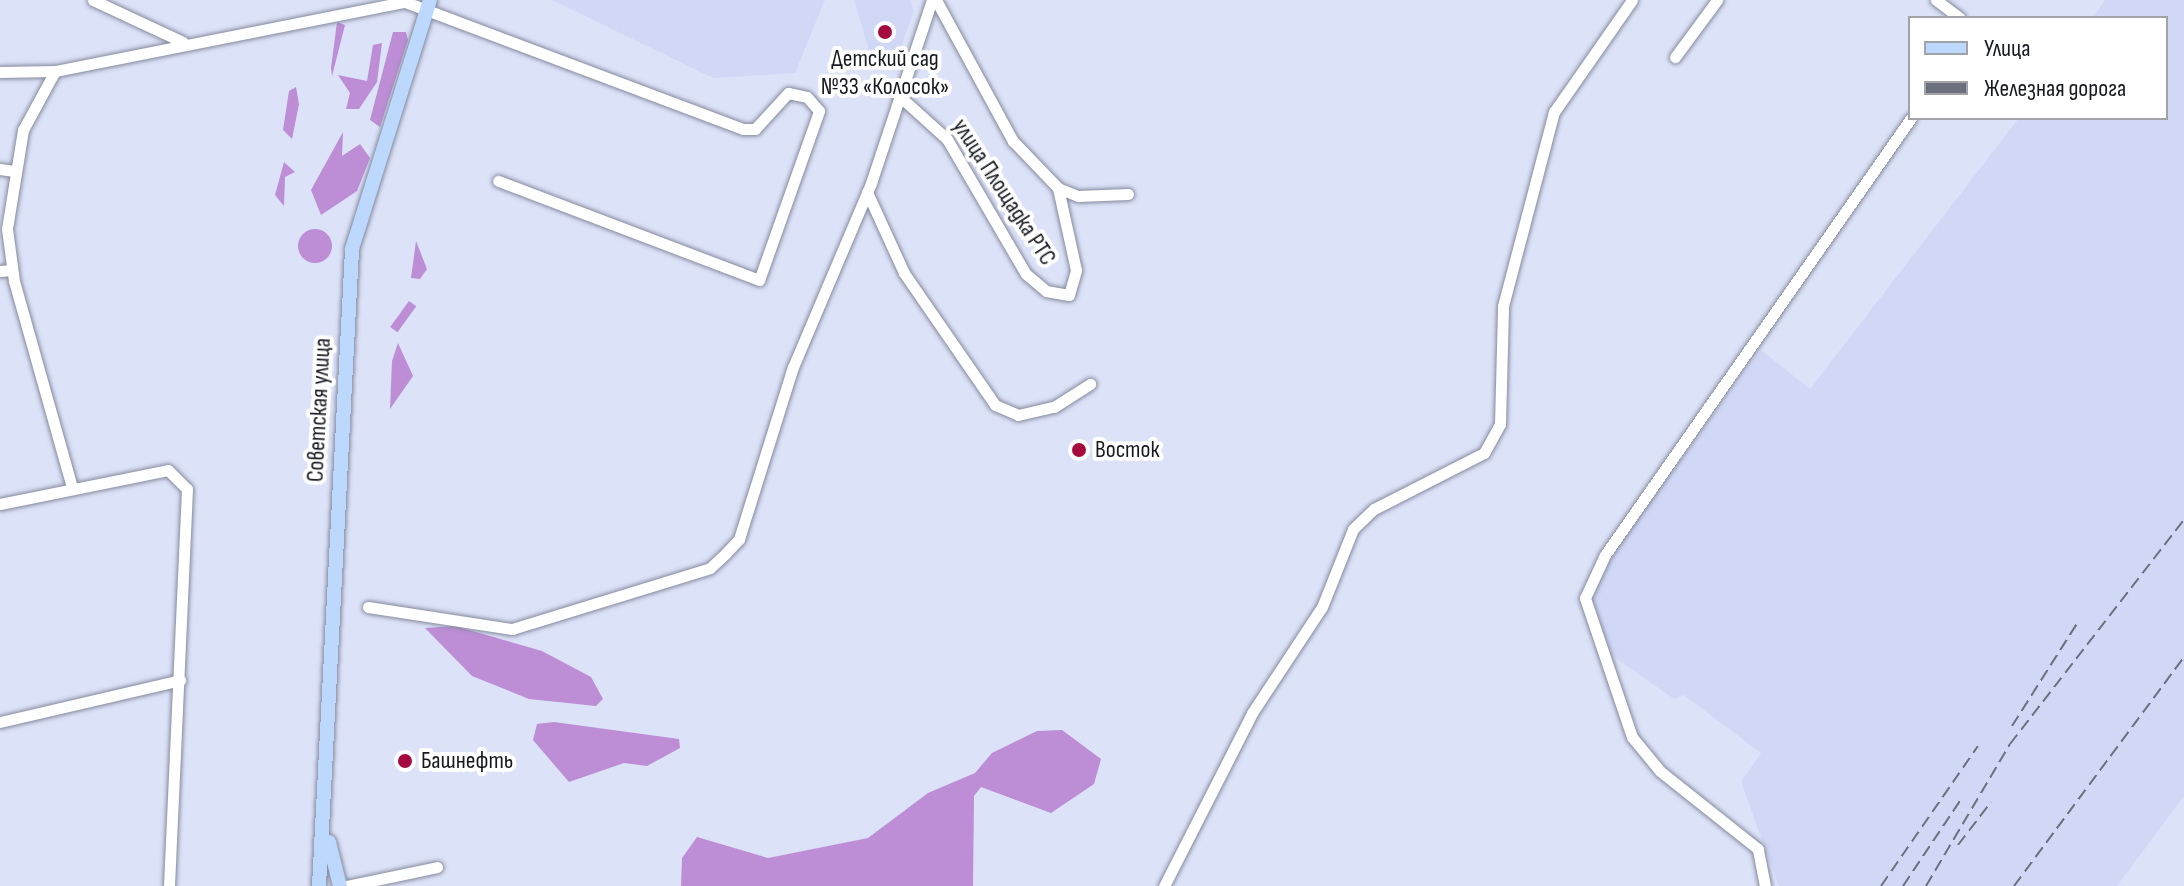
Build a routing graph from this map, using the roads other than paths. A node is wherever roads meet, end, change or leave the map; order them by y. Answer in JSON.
{"nodes":[{"id":1,"x":93,"y":0,"type":"edge"},
{"id":2,"x":934,"y":0,"type":"edge"},
{"id":3,"x":1632,"y":0,"type":"edge"},
{"id":4,"x":1717,"y":0,"type":"edge"},
{"id":5,"x":1936,"y":0,"type":"edge"},
{"id":6,"x":403,"y":1,"type":"edge"},
{"id":7,"x":428,"y":5,"type":"edge"},
{"id":8,"x":1957,"y":16,"type":"edge"},
{"id":9,"x":183,"y":42,"type":"junction"},
{"id":10,"x":1675,"y":57,"type":"dead end"},
{"id":11,"x":55,"y":71,"type":"junction"},
{"id":12,"x":0,"y":72,"type":"edge"},
{"id":13,"x":897,"y":94,"type":"junction"},
{"id":14,"x":1910,"y":120,"type":"edge"},
{"id":15,"x":0,"y":169,"type":"edge"},
{"id":16,"x":14,"y":171,"type":"junction"},
{"id":17,"x":498,"y":181,"type":"dead end"},
{"id":18,"x":1058,"y":188,"type":"junction"},
{"id":19,"x":867,"y":192,"type":"junction"},
{"id":20,"x":1128,"y":194,"type":"dead end"},
{"id":21,"x":6,"y":271,"type":"edge"},
{"id":22,"x":0,"y":280,"type":"edge"},
{"id":23,"x":1090,"y":384,"type":"dead end"},
{"id":24,"x":72,"y":488,"type":"junction"},
{"id":25,"x":0,"y":504,"type":"edge"},
{"id":26,"x":368,"y":607,"type":"dead end"},
{"id":27,"x":180,"y":680,"type":"junction"},
{"id":28,"x":0,"y":722,"type":"edge"},
{"id":29,"x":327,"y":834,"type":"junction"},
{"id":30,"x":437,"y":867,"type":"dead end"},
{"id":31,"x":169,"y":886,"type":"edge"},
{"id":32,"x":319,"y":886,"type":"edge"},
{"id":33,"x":340,"y":886,"type":"edge"},
{"id":34,"x":347,"y":886,"type":"edge"},
{"id":35,"x":1164,"y":886,"type":"edge"},
{"id":36,"x":1765,"y":886,"type":"edge"}],
"edges":[{"from":1,"to":9,"type":"street"},
{"from":2,"to":13,"type":"street"},
{"from":2,"to":18,"type":"street","name":"улица Площадка РТС"},
{"from":3,"to":35,"type":"street"},
{"from":4,"to":10,"type":"street"},
{"from":5,"to":8,"type":"street"},
{"from":6,"to":7,"type":"street"},
{"from":6,"to":9,"type":"street"},
{"from":7,"to":17,"type":"street"},
{"from":7,"to":29,"type":"main road","name":"Советская улица"},
{"from":9,"to":11,"type":"street"},
{"from":11,"to":12,"type":"street"},
{"from":11,"to":16,"type":"street"},
{"from":13,"to":18,"type":"street","name":"улица Площадка РТС"},
{"from":13,"to":19,"type":"street"},
{"from":14,"to":36,"type":"street"},
{"from":15,"to":16,"type":"street"},
{"from":16,"to":21,"type":"street"},
{"from":18,"to":20,"type":"street","name":"улица Площадка РТС"},
{"from":19,"to":23,"type":"street"},
{"from":19,"to":26,"type":"street"},
{"from":21,"to":22,"type":"street"},
{"from":21,"to":24,"type":"street"},
{"from":24,"to":25,"type":"street"},
{"from":24,"to":27,"type":"street"},
{"from":27,"to":28,"type":"street"},
{"from":27,"to":31,"type":"street"},
{"from":29,"to":32,"type":"main road","name":"Советская улица"},
{"from":29,"to":33,"type":"main road","name":"Советская улица"},
{"from":30,"to":34,"type":"street"}]}
